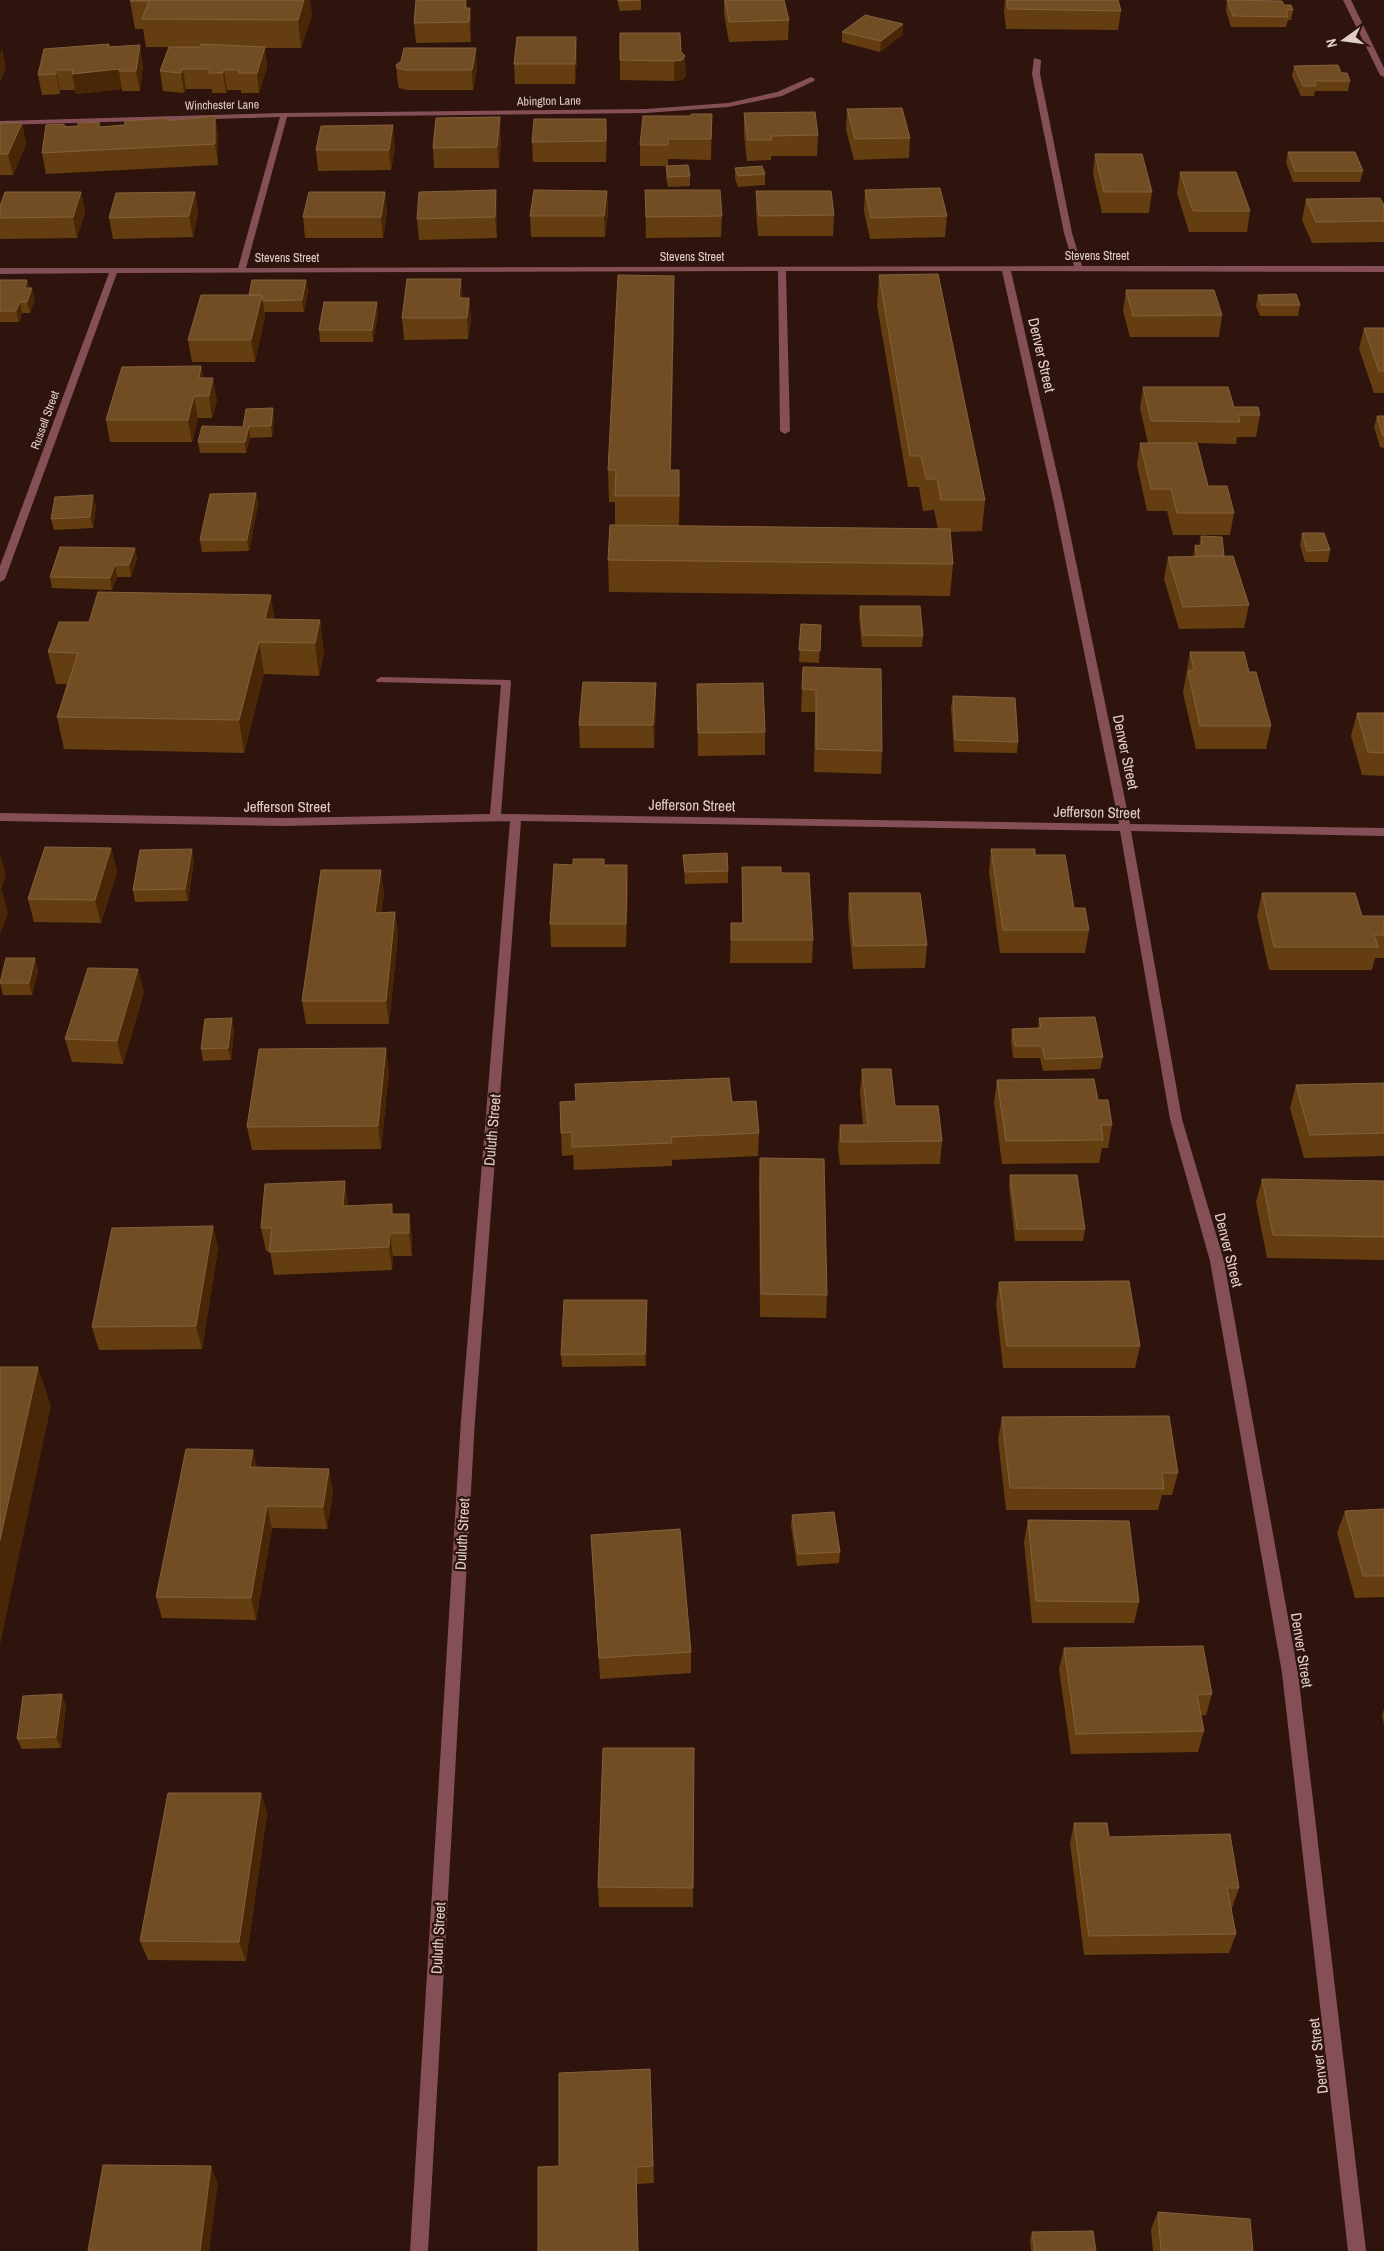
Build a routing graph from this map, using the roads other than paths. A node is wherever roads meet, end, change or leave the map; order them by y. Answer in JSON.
{"nodes":[{"id":1,"x":1347,"y":0,"type":"edge"},
{"id":2,"x":1037,"y":60,"type":"dead end"},
{"id":3,"x":1384,"y":75,"type":"edge"},
{"id":4,"x":811,"y":79,"type":"dead end"},
{"id":5,"x":284,"y":115,"type":"junction"},
{"id":6,"x":0,"y":123,"type":"edge"},
{"id":7,"x":1006,"y":268,"type":"junction"},
{"id":8,"x":1079,"y":268,"type":"junction"},
{"id":9,"x":782,"y":269,"type":"junction"},
{"id":10,"x":1384,"y":269,"type":"edge"},
{"id":11,"x":0,"y":271,"type":"edge"},
{"id":12,"x":114,"y":271,"type":"junction"},
{"id":13,"x":241,"y":271,"type":"junction"},
{"id":14,"x":785,"y":431,"type":"dead end"},
{"id":15,"x":0,"y":579,"type":"edge"},
{"id":16,"x":382,"y":680,"type":"dead end"},
{"id":17,"x":0,"y":817,"type":"edge"},
{"id":18,"x":516,"y":817,"type":"junction"},
{"id":19,"x":495,"y":818,"type":"junction"},
{"id":20,"x":1125,"y":827,"type":"junction"},
{"id":21,"x":1384,"y":832,"type":"edge"},
{"id":22,"x":419,"y":2251,"type":"edge"},
{"id":23,"x":1357,"y":2251,"type":"edge"}],
"edges":[{"from":1,"to":3,"type":"street"},
{"from":2,"to":8,"type":"street"},
{"from":4,"to":5,"type":"street","name":"Abington Lane"},
{"from":5,"to":6,"type":"street","name":"Winchester Lane"},
{"from":5,"to":13,"type":"street"},
{"from":7,"to":8,"type":"street","name":"Stevens Street"},
{"from":7,"to":9,"type":"street","name":"Stevens Street"},
{"from":7,"to":20,"type":"street","name":"Denver Street"},
{"from":8,"to":10,"type":"street","name":"Stevens Street"},
{"from":9,"to":13,"type":"street","name":"Stevens Street"},
{"from":9,"to":14,"type":"street"},
{"from":11,"to":12,"type":"street","name":"Stevens Street"},
{"from":12,"to":13,"type":"street","name":"Stevens Street"},
{"from":12,"to":15,"type":"street","name":"Russell Street"},
{"from":16,"to":19,"type":"street"},
{"from":17,"to":19,"type":"street","name":"Jefferson Street"},
{"from":18,"to":19,"type":"street","name":"Jefferson Street"},
{"from":18,"to":20,"type":"street","name":"Jefferson Street"},
{"from":18,"to":22,"type":"street","name":"Duluth Street"},
{"from":20,"to":21,"type":"street","name":"Jefferson Street"},
{"from":20,"to":23,"type":"street","name":"Denver Street"}]}
